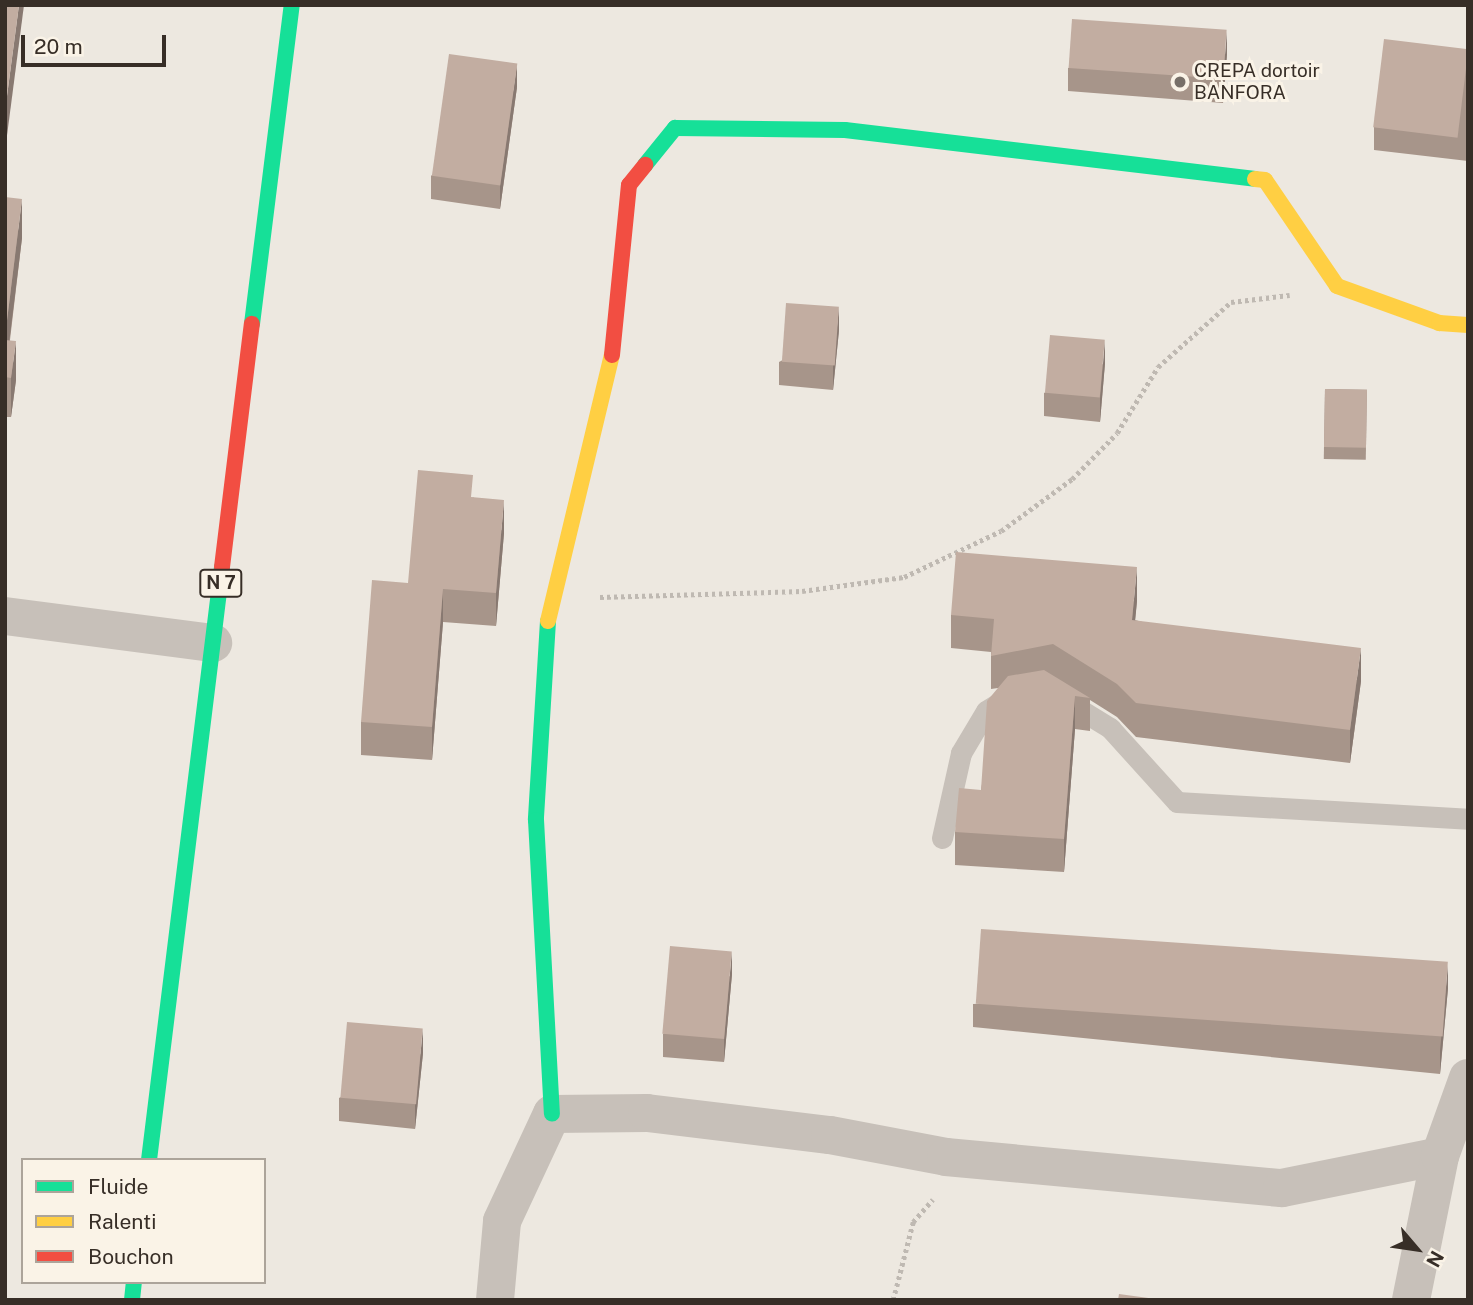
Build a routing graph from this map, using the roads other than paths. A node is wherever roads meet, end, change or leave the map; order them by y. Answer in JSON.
{"nodes":[{"id":1,"x":292,"y":5,"type":"edge"},
{"id":2,"x":1468,"y":325,"type":"edge"},
{"id":3,"x":5,"y":616,"type":"edge"},
{"id":4,"x":213,"y":643,"type":"junction"},
{"id":5,"x":1468,"y":819,"type":"edge"},
{"id":6,"x":942,"y":838,"type":"dead end"},
{"id":7,"x":1468,"y":1079,"type":"edge"},
{"id":8,"x":552,"y":1114,"type":"junction"},
{"id":9,"x":1440,"y":1156,"type":"junction"},
{"id":10,"x":149,"y":1158,"type":"edge"},
{"id":11,"x":495,"y":1300,"type":"edge"},
{"id":12,"x":1411,"y":1300,"type":"edge"}],
"edges":[{"from":1,"to":4,"type":"main road","number":"N 7"},
{"from":2,"to":8,"type":"main road"},
{"from":3,"to":4,"type":"street"},
{"from":4,"to":10,"type":"main road","number":"N 7"},
{"from":5,"to":6,"type":"lane"},
{"from":7,"to":9,"type":"street"},
{"from":8,"to":9,"type":"street"},
{"from":8,"to":11,"type":"street"},
{"from":9,"to":12,"type":"street"}]}
